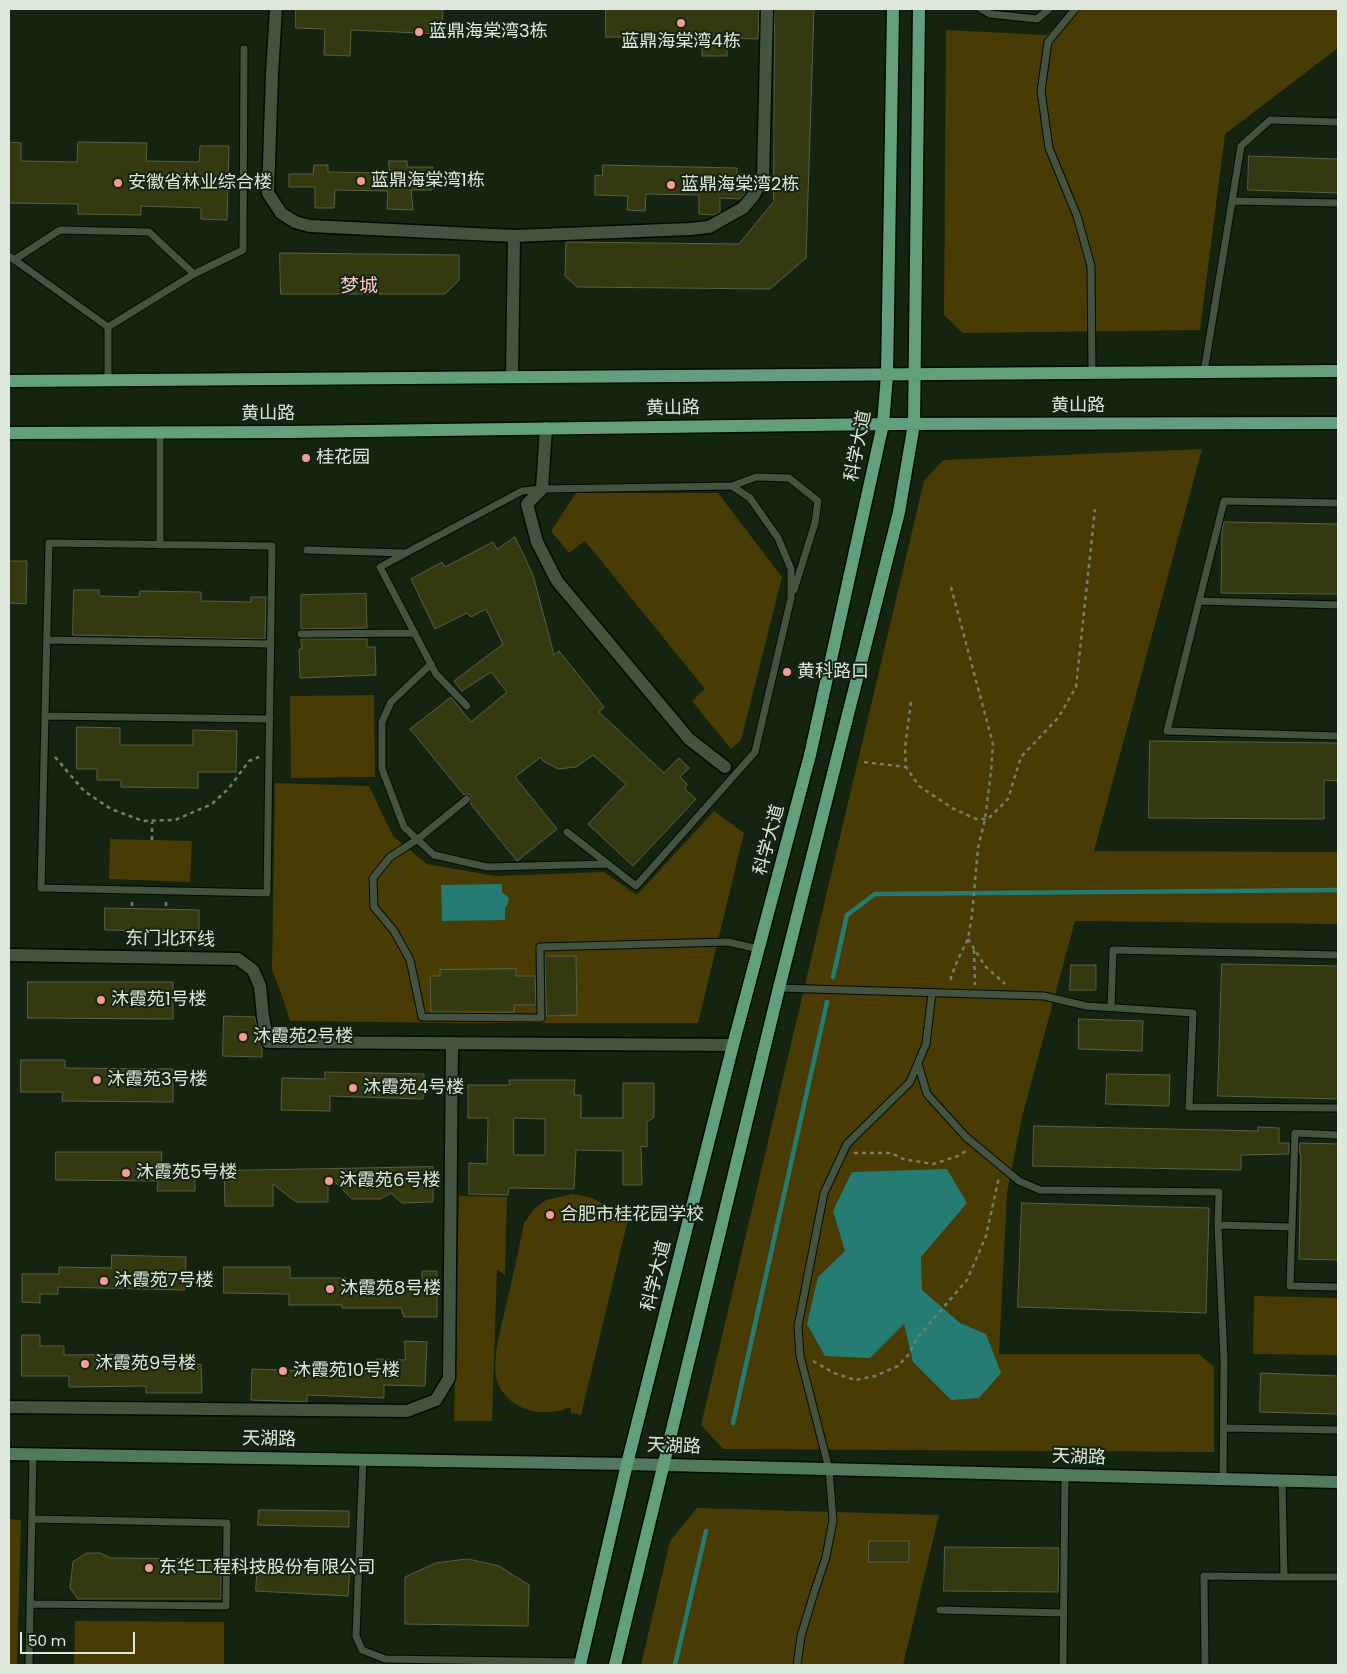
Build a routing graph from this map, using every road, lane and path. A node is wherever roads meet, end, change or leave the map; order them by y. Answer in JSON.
{"nodes":[{"id":1,"x":276,"y":9,"type":"edge"},
{"id":2,"x":768,"y":9,"type":"edge"},
{"id":3,"x":894,"y":9,"type":"edge"},
{"id":4,"x":920,"y":9,"type":"edge"},
{"id":5,"x":981,"y":9,"type":"edge"},
{"id":6,"x":1049,"y":9,"type":"edge"},
{"id":7,"x":1075,"y":9,"type":"edge"},
{"id":8,"x":244,"y":49,"type":"dead end"},
{"id":9,"x":1338,"y":122,"type":"edge"},
{"id":10,"x":1232,"y":201,"type":"junction"},
{"id":11,"x":1338,"y":203,"type":"edge"},
{"id":12,"x":514,"y":236,"type":"junction"},
{"id":13,"x":12,"y":258,"type":"edge"},
{"id":14,"x":194,"y":274,"type":"junction"},
{"id":15,"x":108,"y":327,"type":"junction"},
{"id":16,"x":1338,"y":371,"type":"edge"},
{"id":17,"x":1204,"y":372,"type":"junction"},
{"id":18,"x":1092,"y":374,"type":"junction"},
{"id":19,"x":887,"y":375,"type":"junction"},
{"id":20,"x":915,"y":375,"type":"junction"},
{"id":21,"x":512,"y":377,"type":"junction"},
{"id":22,"x":108,"y":380,"type":"junction"},
{"id":23,"x":9,"y":381,"type":"edge"},
{"id":24,"x":1338,"y":423,"type":"edge"},
{"id":25,"x":884,"y":424,"type":"junction"},
{"id":26,"x":914,"y":424,"type":"junction"},
{"id":27,"x":546,"y":428,"type":"junction"},
{"id":28,"x":160,"y":432,"type":"junction"},
{"id":29,"x":9,"y":433,"type":"edge"},
{"id":30,"x":732,"y":486,"type":"junction"},
{"id":31,"x":542,"y":489,"type":"junction"},
{"id":32,"x":1338,"y":503,"type":"edge"},
{"id":33,"x":1095,"y":509,"type":"dead end"},
{"id":34,"x":160,"y":545,"type":"junction"},
{"id":35,"x":307,"y":550,"type":"dead end"},
{"id":36,"x":405,"y":553,"type":"junction"},
{"id":37,"x":951,"y":587,"type":"dead end"},
{"id":38,"x":791,"y":598,"type":"junction"},
{"id":39,"x":1199,"y":601,"type":"junction"},
{"id":40,"x":1338,"y":605,"type":"edge"},
{"id":41,"x":415,"y":633,"type":"junction"},
{"id":42,"x":301,"y":634,"type":"dead end"},
{"id":43,"x":47,"y":640,"type":"junction"},
{"id":44,"x":271,"y":644,"type":"junction"},
{"id":45,"x":431,"y":664,"type":"junction"},
{"id":46,"x":911,"y":702,"type":"dead end"},
{"id":47,"x":467,"y":706,"type":"dead end"},
{"id":48,"x":45,"y":716,"type":"junction"},
{"id":49,"x":270,"y":718,"type":"junction"},
{"id":50,"x":1338,"y":736,"type":"edge"},
{"id":51,"x":45,"y":744,"type":"junction"},
{"id":52,"x":269,"y":753,"type":"junction"},
{"id":53,"x":864,"y":762,"type":"dead end"},
{"id":54,"x":725,"y":767,"type":"dead end"},
{"id":55,"x":906,"y":767,"type":"junction"},
{"id":56,"x":467,"y":799,"type":"dead end"},
{"id":57,"x":985,"y":819,"type":"junction"},
{"id":58,"x":152,"y":821,"type":"junction"},
{"id":59,"x":567,"y":832,"type":"dead end"},
{"id":60,"x":418,"y":839,"type":"junction"},
{"id":61,"x":152,"y":840,"type":"dead end"},
{"id":62,"x":608,"y":864,"type":"junction"},
{"id":63,"x":968,"y":939,"type":"junction"},
{"id":64,"x":759,"y":948,"type":"junction"},
{"id":65,"x":974,"y":949,"type":"junction"},
{"id":66,"x":9,"y":955,"type":"edge"},
{"id":67,"x":1338,"y":955,"type":"edge"},
{"id":68,"x":779,"y":988,"type":"junction"},
{"id":69,"x":932,"y":993,"type":"junction"},
{"id":70,"x":951,"y":993,"type":"junction"},
{"id":71,"x":975,"y":994,"type":"junction"},
{"id":72,"x":1018,"y":995,"type":"junction"},
{"id":73,"x":1111,"y":1007,"type":"junction"},
{"id":74,"x":452,"y":1044,"type":"junction"},
{"id":75,"x":733,"y":1045,"type":"junction"},
{"id":76,"x":918,"y":1064,"type":"junction"},
{"id":77,"x":1338,"y":1108,"type":"edge"},
{"id":78,"x":1338,"y":1134,"type":"edge"},
{"id":79,"x":976,"y":1145,"type":"junction"},
{"id":80,"x":842,"y":1154,"type":"junction"},
{"id":81,"x":1004,"y":1168,"type":"junction"},
{"id":82,"x":1218,"y":1226,"type":"junction"},
{"id":83,"x":1292,"y":1227,"type":"junction"},
{"id":84,"x":1338,"y":1287,"type":"edge"},
{"id":85,"x":800,"y":1351,"type":"junction"},
{"id":86,"x":9,"y":1406,"type":"edge"},
{"id":87,"x":1224,"y":1428,"type":"junction"},
{"id":88,"x":1338,"y":1430,"type":"edge"},
{"id":89,"x":9,"y":1454,"type":"edge"},
{"id":90,"x":33,"y":1454,"type":"junction"},
{"id":91,"x":363,"y":1460,"type":"junction"},
{"id":92,"x":627,"y":1464,"type":"junction"},
{"id":93,"x":665,"y":1465,"type":"junction"},
{"id":94,"x":829,"y":1469,"type":"junction"},
{"id":95,"x":1065,"y":1475,"type":"junction"},
{"id":96,"x":1224,"y":1479,"type":"junction"},
{"id":97,"x":1282,"y":1481,"type":"junction"},
{"id":98,"x":1338,"y":1482,"type":"edge"},
{"id":99,"x":32,"y":1518,"type":"junction"},
{"id":100,"x":1284,"y":1577,"type":"junction"},
{"id":101,"x":1338,"y":1577,"type":"edge"},
{"id":102,"x":30,"y":1604,"type":"junction"},
{"id":103,"x":940,"y":1610,"type":"dead end"},
{"id":104,"x":1063,"y":1613,"type":"junction"},
{"id":105,"x":580,"y":1663,"type":"edge"},
{"id":106,"x":29,"y":1665,"type":"edge"},
{"id":107,"x":615,"y":1665,"type":"edge"},
{"id":108,"x":797,"y":1665,"type":"edge"},
{"id":109,"x":1063,"y":1665,"type":"edge"},
{"id":110,"x":1205,"y":1665,"type":"edge"}],
"edges":[{"from":1,"to":12,"type":"street"},
{"from":2,"to":12,"type":"street"},
{"from":3,"to":19,"type":"main road","name":"科学大道"},
{"from":4,"to":20,"type":"main road"},
{"from":5,"to":6,"type":"lane"},
{"from":7,"to":18,"type":"lane"},
{"from":8,"to":14,"type":"lane"},
{"from":9,"to":10,"type":"lane"},
{"from":10,"to":11,"type":"lane"},
{"from":10,"to":17,"type":"lane"},
{"from":12,"to":21,"type":"street"},
{"from":13,"to":14,"type":"lane"},
{"from":13,"to":15,"type":"lane"},
{"from":14,"to":15,"type":"lane"},
{"from":15,"to":22,"type":"lane"},
{"from":16,"to":17,"type":"main road","name":"黄山路"},
{"from":17,"to":18,"type":"main road","name":"黄山路"},
{"from":18,"to":20,"type":"main road","name":"黄山路"},
{"from":19,"to":20,"type":"main road","name":"黄山路"},
{"from":19,"to":21,"type":"main road","name":"黄山路"},
{"from":19,"to":25,"type":"main road","name":"科学大道"},
{"from":20,"to":26,"type":"main road"},
{"from":21,"to":22,"type":"main road","name":"黄山路"},
{"from":22,"to":23,"type":"main road","name":"黄山路"},
{"from":24,"to":26,"type":"main road","name":"黄山路"},
{"from":25,"to":26,"type":"main road","name":"黄山路"},
{"from":25,"to":27,"type":"main road","name":"黄山路"},
{"from":25,"to":64,"type":"main road","name":"科学大道"},
{"from":26,"to":68,"type":"main road"},
{"from":27,"to":28,"type":"main road","name":"黄山路"},
{"from":27,"to":31,"type":"street"},
{"from":28,"to":29,"type":"main road","name":"黄山路"},
{"from":28,"to":34,"type":"lane"},
{"from":30,"to":31,"type":"lane"},
{"from":30,"to":38,"type":"lane"},
{"from":30,"to":38,"type":"lane"},
{"from":31,"to":36,"type":"lane"},
{"from":31,"to":54,"type":"street"},
{"from":32,"to":39,"type":"lane"},
{"from":33,"to":57,"type":"path"},
{"from":34,"to":43,"type":"lane"},
{"from":34,"to":44,"type":"lane"},
{"from":35,"to":36,"type":"lane"},
{"from":36,"to":41,"type":"lane"},
{"from":37,"to":57,"type":"path"},
{"from":38,"to":62,"type":"lane"},
{"from":39,"to":40,"type":"lane"},
{"from":39,"to":50,"type":"lane"},
{"from":41,"to":42,"type":"lane"},
{"from":41,"to":45,"type":"lane"},
{"from":43,"to":44,"type":"lane"},
{"from":43,"to":48,"type":"lane"},
{"from":44,"to":49,"type":"lane"},
{"from":45,"to":47,"type":"lane"},
{"from":45,"to":60,"type":"lane"},
{"from":46,"to":55,"type":"path"},
{"from":48,"to":49,"type":"lane"},
{"from":48,"to":51,"type":"lane"},
{"from":49,"to":52,"type":"lane"},
{"from":51,"to":52,"type":"lane"},
{"from":51,"to":58,"type":"path"},
{"from":52,"to":58,"type":"path"},
{"from":53,"to":55,"type":"path"},
{"from":55,"to":57,"type":"path"},
{"from":56,"to":60,"type":"lane"},
{"from":57,"to":63,"type":"path"},
{"from":58,"to":61,"type":"path"},
{"from":59,"to":62,"type":"lane"},
{"from":60,"to":62,"type":"lane"},
{"from":60,"to":64,"type":"lane"},
{"from":63,"to":65,"type":"path"},
{"from":63,"to":70,"type":"path"},
{"from":64,"to":75,"type":"main road","name":"科学大道"},
{"from":65,"to":71,"type":"path"},
{"from":65,"to":72,"type":"path"},
{"from":66,"to":74,"type":"street","name":"东门北环线"},
{"from":67,"to":73,"type":"lane"},
{"from":68,"to":69,"type":"lane"},
{"from":68,"to":93,"type":"main road"},
{"from":69,"to":70,"type":"lane"},
{"from":69,"to":76,"type":"lane"},
{"from":70,"to":71,"type":"lane"},
{"from":71,"to":72,"type":"lane"},
{"from":72,"to":73,"type":"lane"},
{"from":73,"to":77,"type":"lane"},
{"from":74,"to":75,"type":"street"},
{"from":74,"to":86,"type":"street"},
{"from":75,"to":92,"type":"main road","name":"科学大道"},
{"from":76,"to":79,"type":"lane"},
{"from":76,"to":80,"type":"lane"},
{"from":78,"to":83,"type":"lane"},
{"from":79,"to":80,"type":"path"},
{"from":79,"to":81,"type":"lane"},
{"from":80,"to":85,"type":"lane"},
{"from":81,"to":82,"type":"lane"},
{"from":81,"to":85,"type":"path"},
{"from":82,"to":83,"type":"lane"},
{"from":82,"to":87,"type":"lane"},
{"from":83,"to":84,"type":"lane"},
{"from":85,"to":94,"type":"lane"},
{"from":87,"to":88,"type":"lane"},
{"from":87,"to":96,"type":"lane"},
{"from":89,"to":90,"type":"street","name":"天湖路"},
{"from":90,"to":91,"type":"street","name":"天湖路"},
{"from":90,"to":99,"type":"lane"},
{"from":91,"to":92,"type":"street","name":"天湖路"},
{"from":91,"to":105,"type":"lane"},
{"from":92,"to":93,"type":"street","name":"天湖路"},
{"from":92,"to":105,"type":"main road","name":"科学大道"},
{"from":93,"to":94,"type":"street","name":"天湖路"},
{"from":93,"to":107,"type":"main road"},
{"from":94,"to":95,"type":"street","name":"天湖路"},
{"from":94,"to":108,"type":"lane"},
{"from":95,"to":96,"type":"street","name":"天湖路"},
{"from":95,"to":104,"type":"lane"},
{"from":96,"to":97,"type":"street","name":"天湖路"},
{"from":97,"to":98,"type":"street","name":"天湖路"},
{"from":97,"to":100,"type":"lane"},
{"from":99,"to":102,"type":"lane"},
{"from":99,"to":102,"type":"lane"},
{"from":100,"to":101,"type":"lane"},
{"from":100,"to":110,"type":"lane"},
{"from":102,"to":106,"type":"lane"},
{"from":103,"to":104,"type":"lane"},
{"from":104,"to":109,"type":"lane"}]}
